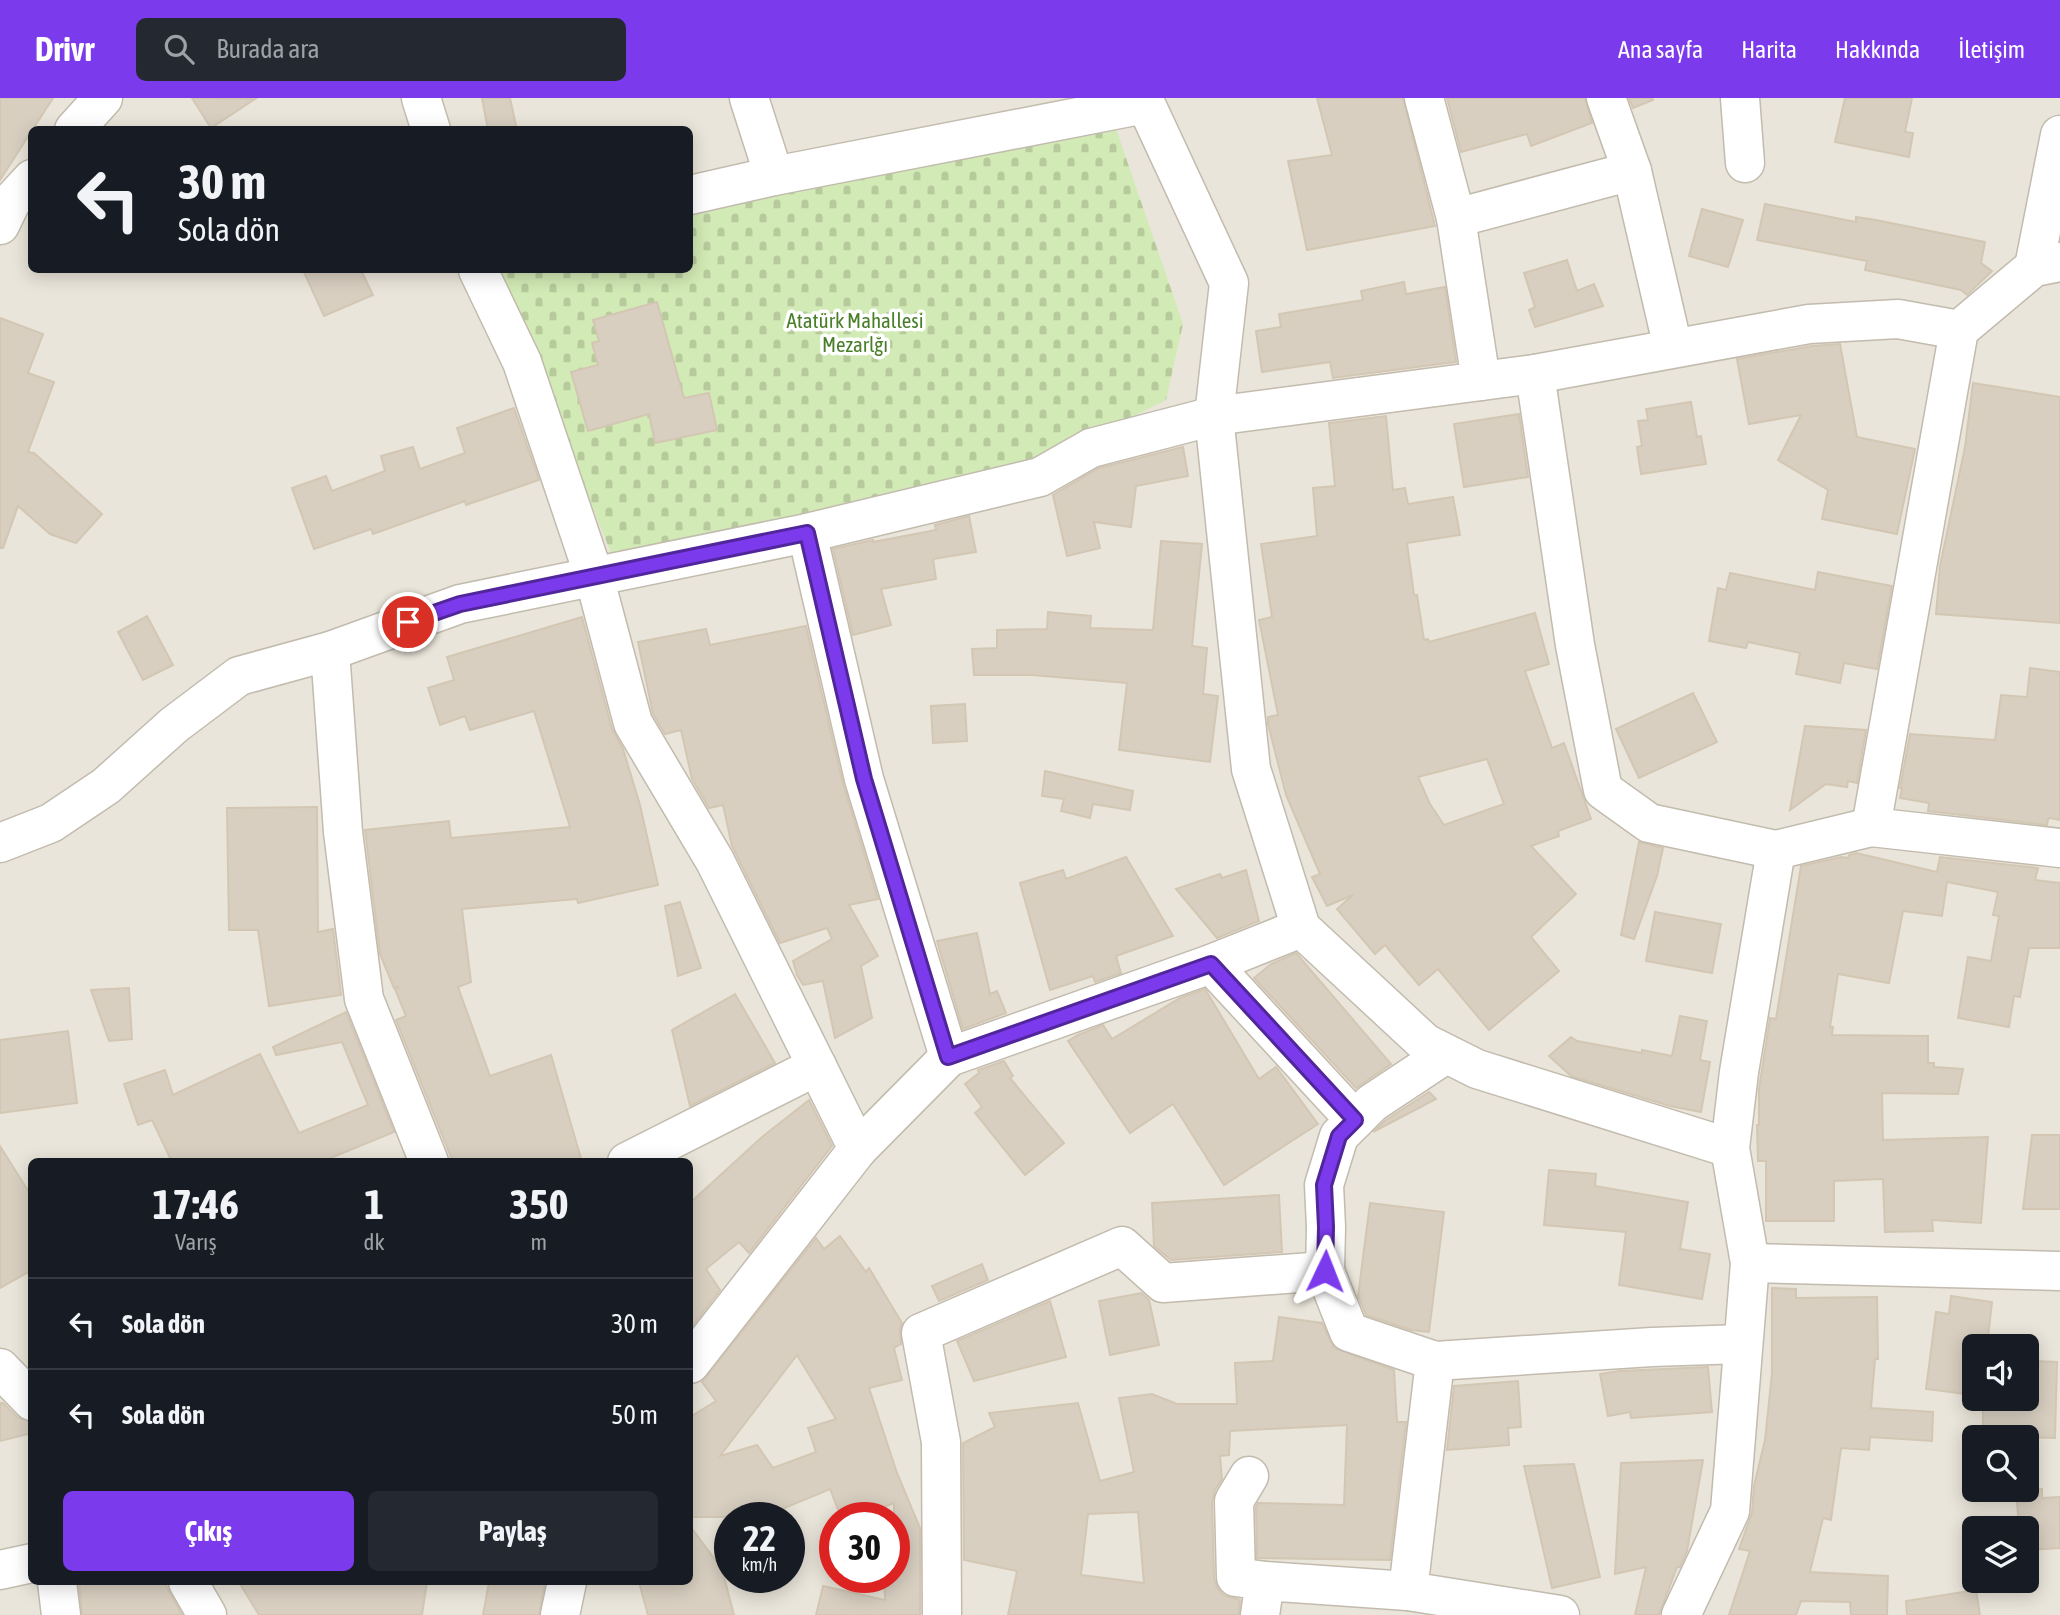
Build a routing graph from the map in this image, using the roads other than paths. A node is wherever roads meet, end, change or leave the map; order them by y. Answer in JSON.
{"nodes":[{"id":1,"x":421,"y":98,"type":"edge"},
{"id":2,"x":749,"y":98,"type":"edge"},
{"id":3,"x":1424,"y":98,"type":"edge"},
{"id":4,"x":1606,"y":98,"type":"edge"},
{"id":5,"x":1740,"y":98,"type":"edge"},
{"id":6,"x":1144,"y":101,"type":"edge"},
{"id":7,"x":430,"y":126,"type":"edge"},
{"id":8,"x":2060,"y":135,"type":"edge"},
{"id":9,"x":1745,"y":163,"type":"dead end"},
{"id":10,"x":1632,"y":171,"type":"junction"},
{"id":11,"x":774,"y":176,"type":"junction"},
{"id":12,"x":28,"y":183,"type":"edge"},
{"id":13,"x":693,"y":194,"type":"edge"},
{"id":14,"x":1456,"y":218,"type":"junction"},
{"id":15,"x":0,"y":225,"type":"edge"},
{"id":16,"x":2047,"y":264,"type":"edge"},
{"id":17,"x":479,"y":273,"type":"edge"},
{"id":18,"x":1959,"y":330,"type":"junction"},
{"id":19,"x":1673,"y":348,"type":"junction"},
{"id":20,"x":1535,"y":374,"type":"junction"},
{"id":21,"x":1481,"y":381,"type":"junction"},
{"id":22,"x":1214,"y":416,"type":"junction"},
{"id":23,"x":807,"y":533,"type":"junction"},
{"id":24,"x":594,"y":576,"type":"junction"},
{"id":25,"x":330,"y":651,"type":"junction"},
{"id":26,"x":1871,"y":827,"type":"junction"},
{"id":27,"x":0,"y":842,"type":"edge"},
{"id":28,"x":2060,"y":848,"type":"edge"},
{"id":29,"x":1776,"y":850,"type":"junction"},
{"id":30,"x":1301,"y":928,"type":"junction"},
{"id":31,"x":1211,"y":964,"type":"junction"},
{"id":32,"x":1446,"y":1054,"type":"junction"},
{"id":33,"x":948,"y":1057,"type":"junction"},
{"id":34,"x":817,"y":1066,"type":"junction"},
{"id":35,"x":1355,"y":1120,"type":"junction"},
{"id":36,"x":1730,"y":1148,"type":"junction"},
{"id":37,"x":858,"y":1149,"type":"junction"},
{"id":38,"x":427,"y":1158,"type":"edge"},
{"id":39,"x":635,"y":1158,"type":"edge"},
{"id":40,"x":1749,"y":1263,"type":"junction"},
{"id":41,"x":1325,"y":1271,"type":"junction"},
{"id":42,"x":2060,"y":1271,"type":"edge"},
{"id":43,"x":1743,"y":1344,"type":"junction"},
{"id":44,"x":693,"y":1360,"type":"edge"},
{"id":45,"x":1435,"y":1361,"type":"junction"},
{"id":46,"x":0,"y":1368,"type":"edge"},
{"id":47,"x":28,"y":1397,"type":"edge"},
{"id":48,"x":1249,"y":1476,"type":"dead end"},
{"id":49,"x":28,"y":1564,"type":"edge"},
{"id":50,"x":0,"y":1570,"type":"edge"},
{"id":51,"x":57,"y":1585,"type":"edge"},
{"id":52,"x":190,"y":1585,"type":"edge"},
{"id":53,"x":566,"y":1585,"type":"edge"},
{"id":54,"x":1408,"y":1591,"type":"junction"},
{"id":55,"x":1263,"y":1598,"type":"edge"},
{"id":56,"x":61,"y":1615,"type":"edge"},
{"id":57,"x":207,"y":1615,"type":"edge"},
{"id":58,"x":560,"y":1615,"type":"edge"},
{"id":59,"x":942,"y":1615,"type":"edge"},
{"id":60,"x":1560,"y":1615,"type":"edge"},
{"id":61,"x":1681,"y":1615,"type":"edge"}],
"edges":[{"from":1,"to":7,"type":"street"},
{"from":2,"to":11,"type":"street"},
{"from":3,"to":14,"type":"street"},
{"from":4,"to":10,"type":"street"},
{"from":5,"to":9,"type":"street"},
{"from":6,"to":11,"type":"street"},
{"from":6,"to":22,"type":"street"},
{"from":8,"to":16,"type":"street"},
{"from":10,"to":14,"type":"street"},
{"from":10,"to":19,"type":"street"},
{"from":11,"to":13,"type":"street"},
{"from":12,"to":15,"type":"street"},
{"from":14,"to":21,"type":"street"},
{"from":16,"to":18,"type":"street"},
{"from":17,"to":24,"type":"street"},
{"from":18,"to":19,"type":"street"},
{"from":18,"to":26,"type":"street"},
{"from":19,"to":20,"type":"street"},
{"from":20,"to":21,"type":"street"},
{"from":20,"to":29,"type":"street"},
{"from":21,"to":22,"type":"street"},
{"from":22,"to":23,"type":"street"},
{"from":22,"to":30,"type":"street"},
{"from":23,"to":24,"type":"street"},
{"from":23,"to":33,"type":"street"},
{"from":24,"to":25,"type":"street"},
{"from":24,"to":34,"type":"street"},
{"from":25,"to":27,"type":"street"},
{"from":25,"to":38,"type":"street"},
{"from":26,"to":28,"type":"street"},
{"from":26,"to":29,"type":"street"},
{"from":29,"to":36,"type":"street"},
{"from":30,"to":31,"type":"street"},
{"from":30,"to":32,"type":"street"},
{"from":31,"to":33,"type":"street"},
{"from":31,"to":35,"type":"street"},
{"from":32,"to":35,"type":"street"},
{"from":32,"to":36,"type":"street"},
{"from":33,"to":37,"type":"street"},
{"from":34,"to":37,"type":"street"},
{"from":34,"to":39,"type":"street"},
{"from":35,"to":41,"type":"street"},
{"from":36,"to":40,"type":"street"},
{"from":37,"to":44,"type":"street"},
{"from":40,"to":42,"type":"street"},
{"from":40,"to":43,"type":"street"},
{"from":41,"to":45,"type":"street"},
{"from":41,"to":59,"type":"street"},
{"from":43,"to":45,"type":"street"},
{"from":43,"to":61,"type":"street"},
{"from":45,"to":54,"type":"street"},
{"from":46,"to":47,"type":"street"},
{"from":48,"to":55,"type":"street"},
{"from":49,"to":50,"type":"street"},
{"from":51,"to":56,"type":"street"},
{"from":52,"to":57,"type":"street"},
{"from":53,"to":58,"type":"street"},
{"from":54,"to":55,"type":"street"},
{"from":54,"to":60,"type":"street"}]}
